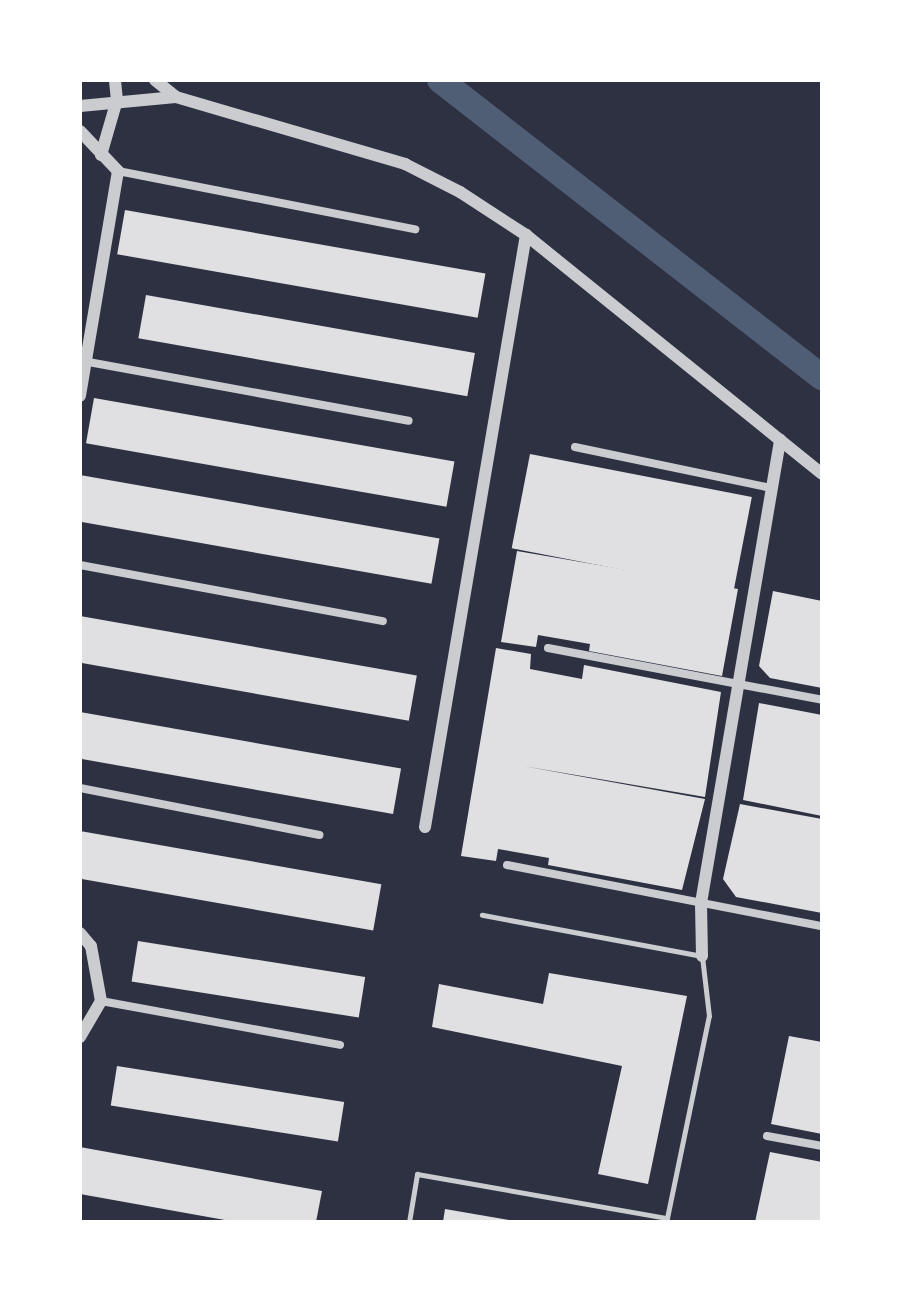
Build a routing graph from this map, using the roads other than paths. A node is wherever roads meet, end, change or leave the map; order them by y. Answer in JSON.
{"nodes":[{"id":1,"x":115,"y":80,"type":"edge"},
{"id":2,"x":155,"y":80,"type":"edge"},
{"id":3,"x":176,"y":97,"type":"junction"},
{"id":4,"x":117,"y":100,"type":"junction"},
{"id":5,"x":80,"y":106,"type":"edge"},
{"id":6,"x":80,"y":131,"type":"edge"},
{"id":7,"x":101,"y":155,"type":"junction"},
{"id":8,"x":118,"y":171,"type":"junction"},
{"id":9,"x":415,"y":229,"type":"dead end"},
{"id":10,"x":526,"y":235,"type":"junction"},
{"id":11,"x":83,"y":361,"type":"edge"},
{"id":12,"x":80,"y":396,"type":"edge"},
{"id":13,"x":409,"y":421,"type":"dead end"},
{"id":14,"x":780,"y":440,"type":"junction"},
{"id":15,"x":575,"y":447,"type":"dead end"},
{"id":16,"x":822,"y":474,"type":"edge"},
{"id":17,"x":771,"y":488,"type":"junction"},
{"id":18,"x":80,"y":565,"type":"edge"},
{"id":19,"x":383,"y":621,"type":"dead end"},
{"id":20,"x":548,"y":648,"type":"dead end"},
{"id":21,"x":739,"y":682,"type":"junction"},
{"id":22,"x":822,"y":700,"type":"edge"},
{"id":23,"x":80,"y":788,"type":"edge"},
{"id":24,"x":425,"y":827,"type":"dead end"},
{"id":25,"x":319,"y":835,"type":"dead end"},
{"id":26,"x":507,"y":865,"type":"dead end"},
{"id":27,"x":701,"y":903,"type":"junction"},
{"id":28,"x":482,"y":915,"type":"dead end"},
{"id":29,"x":822,"y":926,"type":"edge"},
{"id":30,"x":80,"y":933,"type":"edge"},
{"id":31,"x":702,"y":956,"type":"junction"},
{"id":32,"x":101,"y":1001,"type":"junction"},
{"id":33,"x":80,"y":1037,"type":"edge"},
{"id":34,"x":340,"y":1045,"type":"dead end"},
{"id":35,"x":767,"y":1136,"type":"dead end"},
{"id":36,"x":822,"y":1146,"type":"edge"},
{"id":37,"x":409,"y":1222,"type":"edge"}],
"edges":[{"from":1,"to":4,"type":"street"},
{"from":2,"to":3,"type":"street"},
{"from":3,"to":4,"type":"street"},
{"from":3,"to":10,"type":"street"},
{"from":4,"to":5,"type":"street"},
{"from":4,"to":7,"type":"street"},
{"from":6,"to":7,"type":"street"},
{"from":7,"to":8,"type":"street"},
{"from":8,"to":9,"type":"street"},
{"from":8,"to":11,"type":"street"},
{"from":10,"to":14,"type":"street"},
{"from":10,"to":24,"type":"street"},
{"from":11,"to":12,"type":"street"},
{"from":11,"to":13,"type":"street"},
{"from":14,"to":16,"type":"street"},
{"from":14,"to":17,"type":"street"},
{"from":15,"to":17,"type":"street"},
{"from":17,"to":21,"type":"street"},
{"from":18,"to":19,"type":"street"},
{"from":20,"to":21,"type":"street"},
{"from":21,"to":22,"type":"street"},
{"from":21,"to":27,"type":"street"},
{"from":23,"to":25,"type":"street"},
{"from":26,"to":27,"type":"street"},
{"from":27,"to":29,"type":"street"},
{"from":27,"to":31,"type":"street"},
{"from":28,"to":31,"type":"lane"},
{"from":30,"to":32,"type":"street"},
{"from":31,"to":37,"type":"lane"},
{"from":32,"to":33,"type":"street"},
{"from":32,"to":34,"type":"street"},
{"from":35,"to":36,"type":"street"}]}
